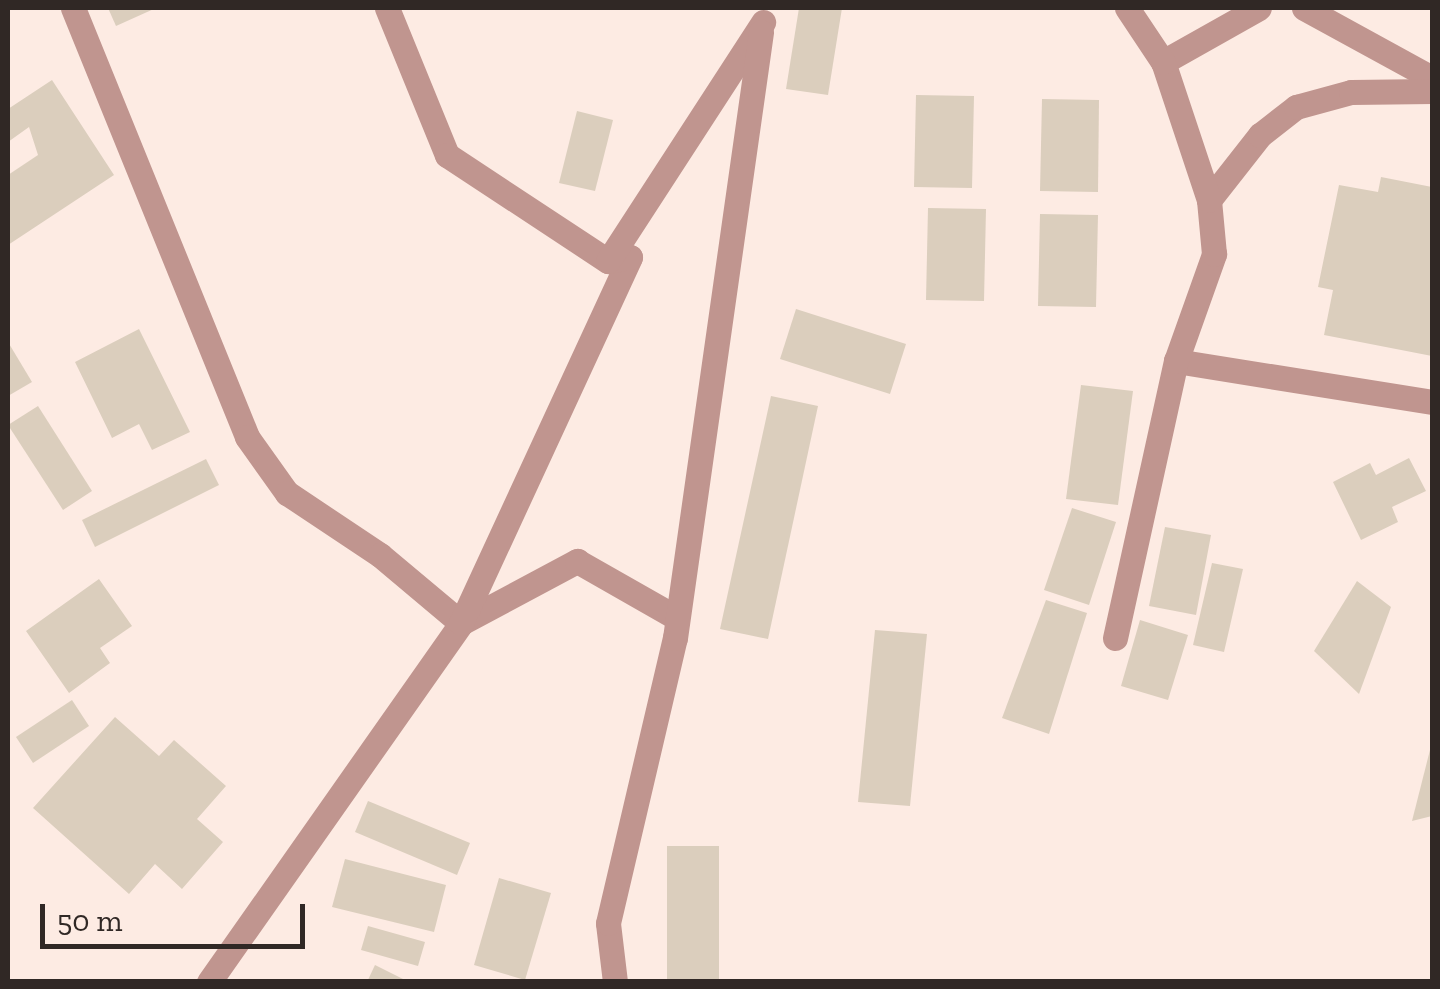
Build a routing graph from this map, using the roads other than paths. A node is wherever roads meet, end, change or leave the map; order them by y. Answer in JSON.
{"nodes":[{"id":1,"x":73,"y":8,"type":"edge"},
{"id":2,"x":387,"y":8,"type":"edge"},
{"id":3,"x":1126,"y":8,"type":"edge"},
{"id":4,"x":1259,"y":8,"type":"edge"},
{"id":5,"x":1304,"y":8,"type":"edge"},
{"id":6,"x":763,"y":15,"type":"edge"},
{"id":7,"x":1163,"y":62,"type":"junction"},
{"id":8,"x":1432,"y":78,"type":"edge"},
{"id":9,"x":1432,"y":91,"type":"edge"},
{"id":10,"x":1209,"y":200,"type":"junction"},
{"id":11,"x":608,"y":262,"type":"junction"},
{"id":12,"x":1176,"y":361,"type":"junction"},
{"id":13,"x":1432,"y":402,"type":"edge"},
{"id":14,"x":677,"y":618,"type":"junction"},
{"id":15,"x":461,"y":623,"type":"junction"},
{"id":16,"x":1115,"y":638,"type":"dead end"},
{"id":17,"x":209,"y":982,"type":"edge"},
{"id":18,"x":615,"y":982,"type":"edge"}],
"edges":[{"from":1,"to":15,"type":"street"},
{"from":2,"to":11,"type":"street"},
{"from":3,"to":7,"type":"street"},
{"from":4,"to":7,"type":"street"},
{"from":5,"to":8,"type":"street"},
{"from":6,"to":11,"type":"street"},
{"from":6,"to":14,"type":"street"},
{"from":7,"to":10,"type":"street"},
{"from":9,"to":10,"type":"street"},
{"from":10,"to":12,"type":"street"},
{"from":11,"to":15,"type":"street"},
{"from":12,"to":13,"type":"street"},
{"from":12,"to":16,"type":"street"},
{"from":14,"to":15,"type":"street"},
{"from":14,"to":18,"type":"street"},
{"from":15,"to":17,"type":"street"}]}
